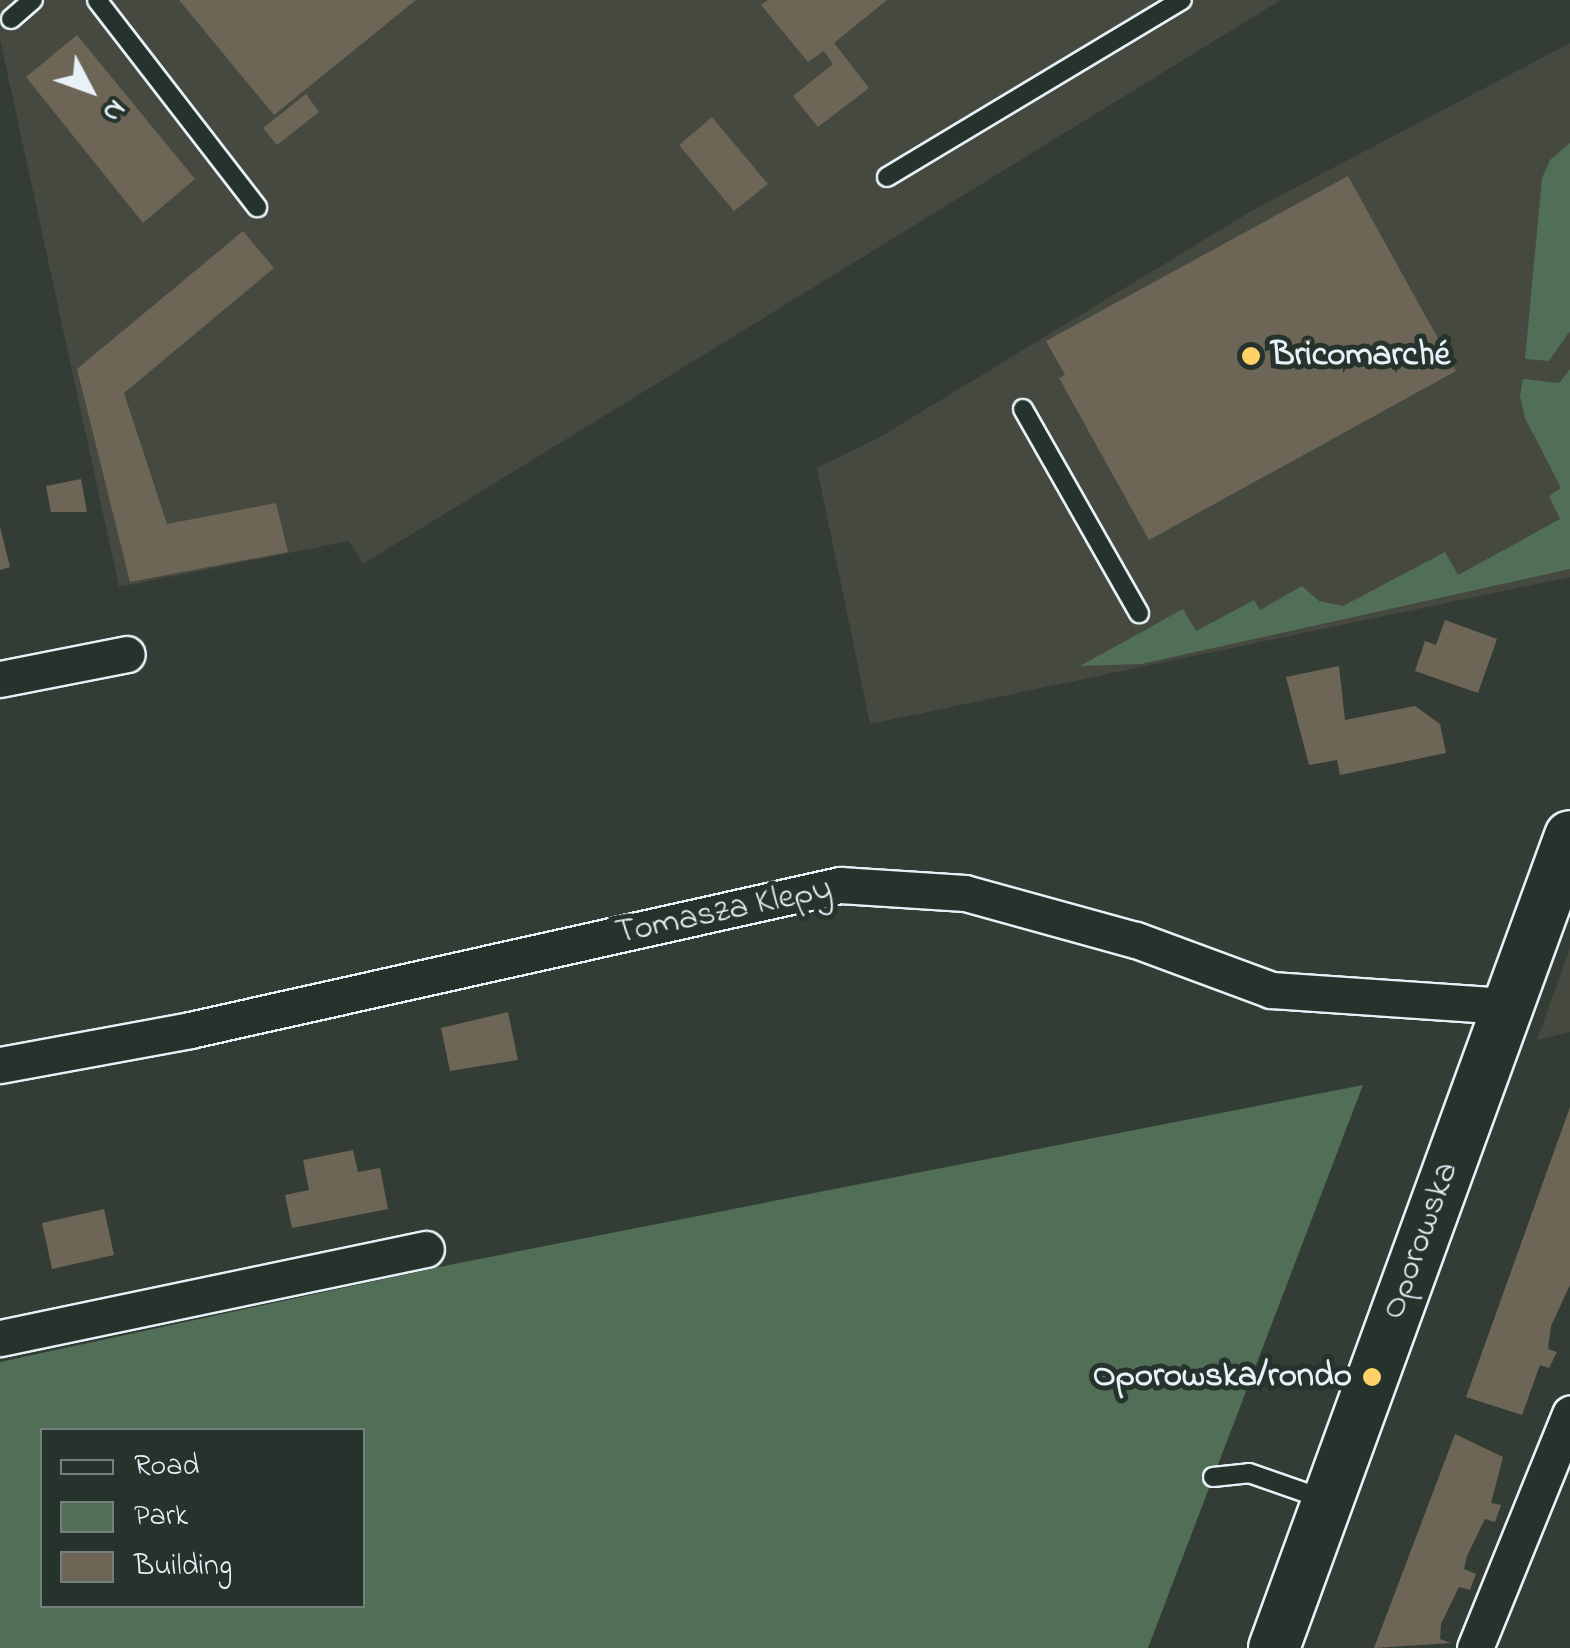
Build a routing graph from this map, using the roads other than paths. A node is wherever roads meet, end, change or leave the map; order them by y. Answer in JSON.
{"nodes":[{"id":1,"x":33,"y":0,"type":"edge"},
{"id":2,"x":97,"y":0,"type":"edge"},
{"id":3,"x":1182,"y":0,"type":"edge"},
{"id":4,"x":11,"y":19,"type":"dead end"},
{"id":5,"x":887,"y":177,"type":"dead end"},
{"id":6,"x":257,"y":207,"type":"dead end"},
{"id":7,"x":1023,"y":410,"type":"dead end"},
{"id":8,"x":1140,"y":613,"type":"dead end"},
{"id":9,"x":127,"y":654,"type":"dead end"},
{"id":10,"x":0,"y":680,"type":"edge"},
{"id":11,"x":1570,"y":836,"type":"edge"},
{"id":12,"x":1506,"y":1006,"type":"junction"},
{"id":13,"x":0,"y":1065,"type":"edge"},
{"id":14,"x":426,"y":1249,"type":"dead end"},
{"id":15,"x":0,"y":1338,"type":"edge"},
{"id":16,"x":1570,"y":1414,"type":"edge"},
{"id":17,"x":1560,"y":1470,"type":"edge"},
{"id":18,"x":1213,"y":1477,"type":"dead end"},
{"id":19,"x":1327,"y":1500,"type":"junction"},
{"id":20,"x":1274,"y":1648,"type":"edge"},
{"id":21,"x":1475,"y":1648,"type":"edge"}],
"edges":[{"from":1,"to":4,"type":"lane"},
{"from":2,"to":6,"type":"lane"},
{"from":3,"to":5,"type":"lane"},
{"from":7,"to":8,"type":"lane"},
{"from":9,"to":10,"type":"street"},
{"from":11,"to":12,"type":"street","name":"Oporowska"},
{"from":12,"to":13,"type":"street","name":"Tomasza Klepy"},
{"from":12,"to":19,"type":"street","name":"Oporowska"},
{"from":14,"to":15,"type":"street"},
{"from":16,"to":17,"type":"street"},
{"from":17,"to":21,"type":"street"},
{"from":18,"to":19,"type":"lane"},
{"from":19,"to":20,"type":"street","name":"Oporowska"}]}
